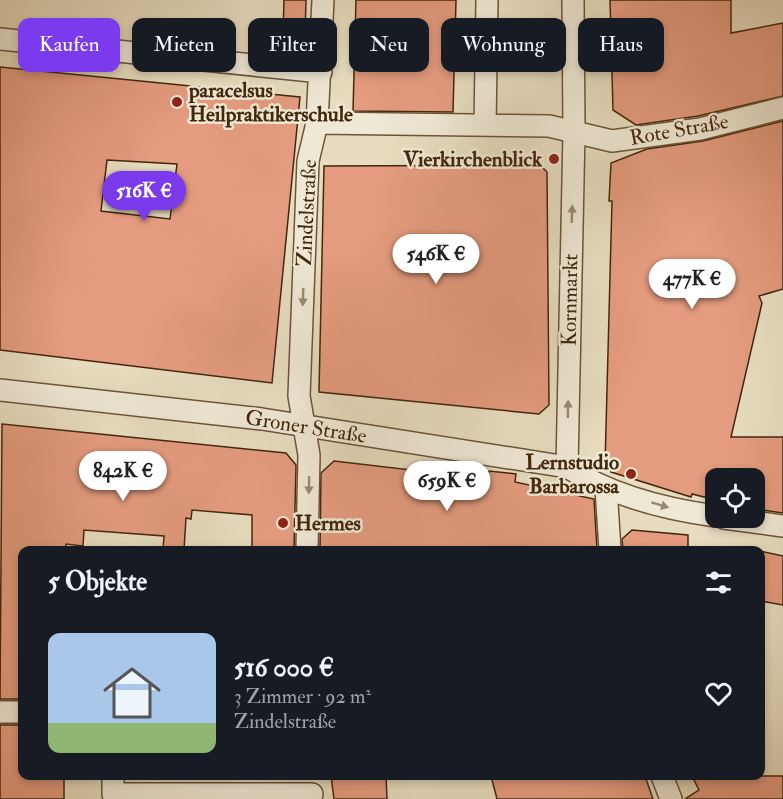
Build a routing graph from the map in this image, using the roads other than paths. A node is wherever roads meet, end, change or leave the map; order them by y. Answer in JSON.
{"nodes":[{"id":1,"x":323,"y":0,"type":"edge"},
{"id":2,"x":487,"y":0,"type":"edge"},
{"id":3,"x":573,"y":0,"type":"edge"},
{"id":4,"x":322,"y":18,"type":"edge"},
{"id":5,"x":0,"y":39,"type":"edge"},
{"id":6,"x":248,"y":64,"type":"edge"},
{"id":7,"x":321,"y":72,"type":"edge"},
{"id":8,"x":783,"y":108,"type":"edge"},
{"id":9,"x":317,"y":123,"type":"junction"},
{"id":10,"x":485,"y":125,"type":"junction"},
{"id":11,"x":574,"y":132,"type":"junction"},
{"id":12,"x":0,"y":390,"type":"edge"},
{"id":13,"x":304,"y":427,"type":"junction"},
{"id":14,"x":567,"y":467,"type":"junction"},
{"id":15,"x":606,"y":488,"type":"junction"},
{"id":16,"x":705,"y":515,"type":"edge"},
{"id":17,"x":765,"y":524,"type":"edge"},
{"id":18,"x":783,"y":526,"type":"edge"},
{"id":19,"x":307,"y":546,"type":"edge"},
{"id":20,"x":610,"y":546,"type":"edge"},
{"id":21,"x":0,"y":712,"type":"edge"},
{"id":22,"x":18,"y":712,"type":"edge"},
{"id":23,"x":113,"y":780,"type":"edge"},
{"id":24,"x":664,"y":780,"type":"edge"},
{"id":25,"x":312,"y":790,"type":"edge"},
{"id":26,"x":672,"y":799,"type":"edge"}],
"edges":[{"from":1,"to":4,"type":"street","name":"Zindelstraße"},
{"from":2,"to":10,"type":"street"},
{"from":3,"to":11,"type":"street","name":"Kornmarkt"},
{"from":5,"to":6,"type":"street"},
{"from":7,"to":9,"type":"street","name":"Zindelstraße"},
{"from":8,"to":11,"type":"street","name":"Rote Straße"},
{"from":9,"to":10,"type":"street","name":"Rote Straße"},
{"from":9,"to":13,"type":"street","name":"Zindelstraße","one_way":true},
{"from":10,"to":11,"type":"street","name":"Rote Straße"},
{"from":14,"to":11,"type":"street","name":"Kornmarkt","one_way":true},
{"from":12,"to":13,"type":"street","name":"Groner Straße"},
{"from":13,"to":14,"type":"street","name":"Groner Straße"},
{"from":13,"to":19,"type":"street","name":"Zindelstraße","one_way":true},
{"from":14,"to":15,"type":"street","name":"Groner Straße"},
{"from":15,"to":16,"type":"street","name":"Groner Straße","one_way":true},
{"from":15,"to":20,"type":"street"},
{"from":17,"to":18,"type":"street"},
{"from":21,"to":22,"type":"street"},
{"from":23,"to":25,"type":"street"},
{"from":24,"to":26,"type":"street"}]}
